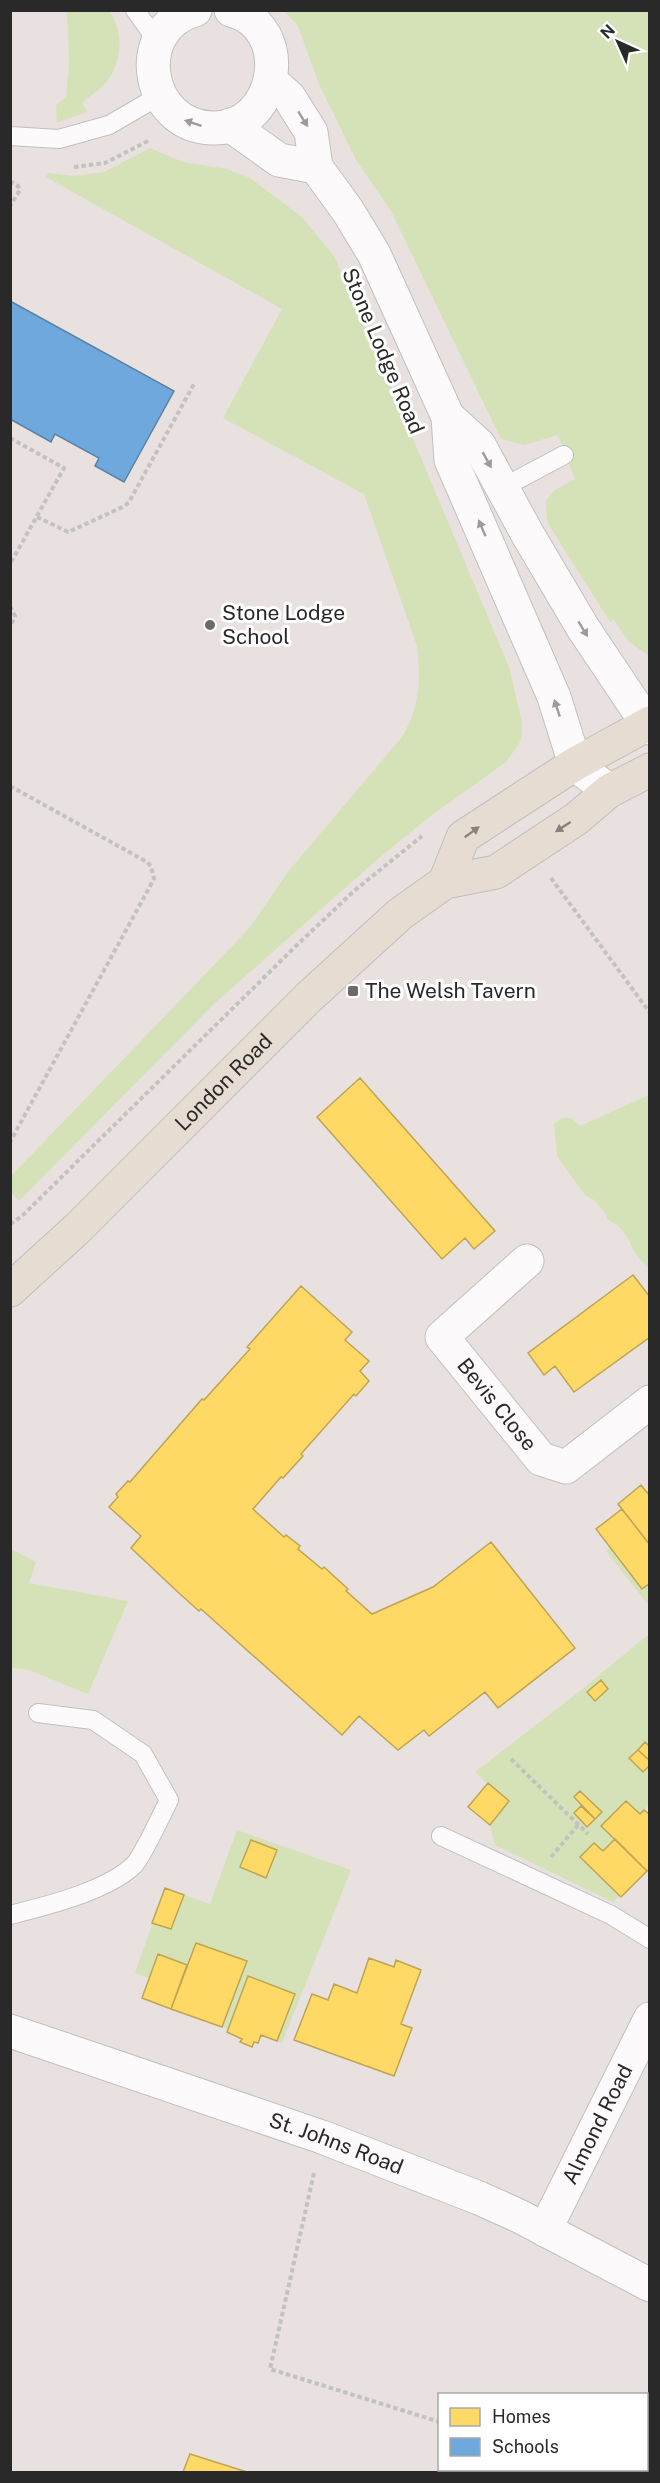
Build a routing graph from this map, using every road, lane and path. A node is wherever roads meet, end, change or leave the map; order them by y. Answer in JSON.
{"nodes":[{"id":1,"x":135,"y":10,"type":"edge"},
{"id":2,"x":231,"y":10,"type":"edge"},
{"id":3,"x":189,"y":11,"type":"edge"},
{"id":4,"x":158,"y":42,"type":"junction"},
{"id":5,"x":271,"y":81,"type":"junction"},
{"id":6,"x":159,"y":96,"type":"junction"},
{"id":7,"x":230,"y":125,"type":"junction"},
{"id":8,"x":10,"y":136,"type":"edge"},
{"id":9,"x":159,"y":144,"type":"dead end"},
{"id":10,"x":129,"y":151,"type":"dead end"},
{"id":11,"x":316,"y":166,"type":"junction"},
{"id":12,"x":10,"y":181,"type":"edge"},
{"id":13,"x":10,"y":206,"type":"edge"},
{"id":14,"x":194,"y":384,"type":"dead end"},
{"id":15,"x":448,"y":417,"type":"junction"},
{"id":16,"x":10,"y":438,"type":"edge"},
{"id":17,"x":564,"y":455,"type":"dead end"},
{"id":18,"x":502,"y":488,"type":"junction"},
{"id":19,"x":37,"y":517,"type":"junction"},
{"id":20,"x":10,"y":564,"type":"edge"},
{"id":21,"x":10,"y":606,"type":"edge"},
{"id":22,"x":10,"y":627,"type":"edge"},
{"id":23,"x":649,"y":725,"type":"edge"},
{"id":24,"x":575,"y":764,"type":"junction"},
{"id":25,"x":650,"y":770,"type":"edge"},
{"id":26,"x":10,"y":786,"type":"edge"},
{"id":27,"x":609,"y":791,"type":"junction"},
{"id":28,"x":427,"y":832,"type":"dead end"},
{"id":29,"x":547,"y":870,"type":"dead end"},
{"id":30,"x":445,"y":882,"type":"junction"},
{"id":31,"x":650,"y":1013,"type":"edge"},
{"id":32,"x":10,"y":1142,"type":"edge"},
{"id":33,"x":10,"y":1224,"type":"edge"},
{"id":34,"x":527,"y":1261,"type":"dead end"},
{"id":35,"x":10,"y":1290,"type":"edge"},
{"id":36,"x":650,"y":1402,"type":"edge"},
{"id":37,"x":38,"y":1713,"type":"dead end"},
{"id":38,"x":511,"y":1759,"type":"dead end"},
{"id":39,"x":578,"y":1825,"type":"junction"},
{"id":40,"x":588,"y":1834,"type":"dead end"},
{"id":41,"x":441,"y":1836,"type":"dead end"},
{"id":42,"x":538,"y":1881,"type":"junction"},
{"id":43,"x":10,"y":1915,"type":"edge"},
{"id":44,"x":650,"y":1939,"type":"edge"},
{"id":45,"x":650,"y":2019,"type":"edge"},
{"id":46,"x":10,"y":2031,"type":"edge"},
{"id":47,"x":322,"y":2137,"type":"junction"},
{"id":48,"x":545,"y":2230,"type":"junction"},
{"id":49,"x":650,"y":2285,"type":"edge"},
{"id":50,"x":438,"y":2421,"type":"edge"}],
"edges":[{"from":1,"to":4,"type":"lane"},
{"from":2,"to":5,"type":"street"},
{"from":3,"to":4,"type":"street"},
{"from":4,"to":6,"type":"street"},
{"from":5,"to":7,"type":"street"},
{"from":5,"to":11,"type":"street","name":"Stone Lodge Road","one_way":true},
{"from":7,"to":6,"type":"street","one_way":true},
{"from":6,"to":8,"type":"lane"},
{"from":7,"to":11,"type":"street"},
{"from":9,"to":10,"type":"path"},
{"from":11,"to":15,"type":"street","name":"Stone Lodge Road"},
{"from":12,"to":13,"type":"path"},
{"from":14,"to":19,"type":"path"},
{"from":15,"to":18,"type":"street","name":"Stone Lodge Road","one_way":true},
{"from":24,"to":15,"type":"street","name":"Stone Lodge Road","one_way":true},
{"from":16,"to":19,"type":"path"},
{"from":17,"to":18,"type":"lane"},
{"from":18,"to":23,"type":"street","name":"Stone Lodge Road","one_way":true},
{"from":19,"to":20,"type":"path"},
{"from":21,"to":22,"type":"path"},
{"from":23,"to":24,"type":"main road"},
{"from":24,"to":27,"type":"street"},
{"from":30,"to":24,"type":"main road","one_way":true},
{"from":25,"to":27,"type":"main road","name":"London Road"},
{"from":26,"to":32,"type":"path"},
{"from":27,"to":30,"type":"main road","name":"London Road","one_way":true},
{"from":28,"to":33,"type":"path"},
{"from":29,"to":31,"type":"path"},
{"from":30,"to":35,"type":"main road","name":"London Road"},
{"from":34,"to":36,"type":"street","name":"Bevis Close"},
{"from":37,"to":43,"type":"lane"},
{"from":38,"to":39,"type":"path"},
{"from":39,"to":40,"type":"path"},
{"from":39,"to":42,"type":"path"},
{"from":41,"to":42,"type":"lane"},
{"from":42,"to":44,"type":"lane"},
{"from":45,"to":48,"type":"street","name":"Almond Road"},
{"from":46,"to":47,"type":"street","name":"St. Johns Road"},
{"from":47,"to":48,"type":"street","name":"St. Johns Road"},
{"from":47,"to":50,"type":"path"},
{"from":48,"to":49,"type":"street","name":"St. Johns Road"}]}
